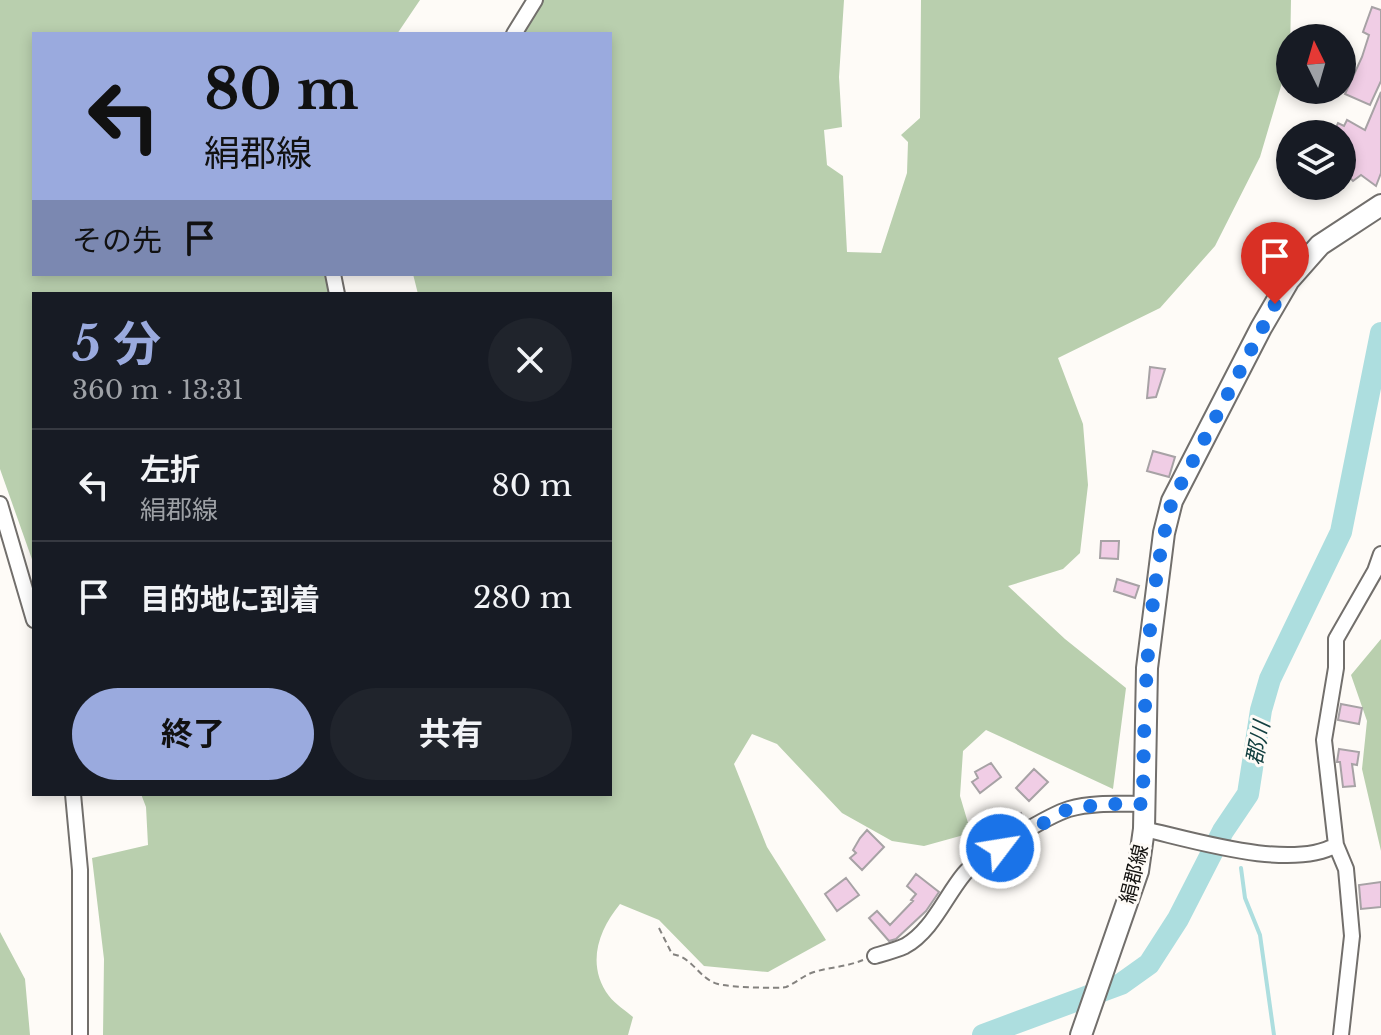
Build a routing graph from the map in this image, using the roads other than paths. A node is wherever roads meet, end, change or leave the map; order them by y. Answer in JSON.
{"nodes":[{"id":1,"x":535,"y":0,"type":"edge"},
{"id":2,"x":515,"y":32,"type":"edge"},
{"id":3,"x":1381,"y":205,"type":"edge"},
{"id":4,"x":0,"y":504,"type":"edge"},
{"id":5,"x":1381,"y":554,"type":"edge"},
{"id":6,"x":32,"y":613,"type":"edge"},
{"id":7,"x":73,"y":796,"type":"edge"},
{"id":8,"x":1143,"y":804,"type":"junction"},
{"id":9,"x":1144,"y":829,"type":"junction"},
{"id":10,"x":1336,"y":845,"type":"junction"},
{"id":11,"x":875,"y":956,"type":"road end"},
{"id":12,"x":80,"y":1035,"type":"edge"},
{"id":13,"x":1081,"y":1035,"type":"edge"},
{"id":14,"x":1341,"y":1035,"type":"edge"}],
"edges":[{"from":1,"to":2,"type":"street"},
{"from":3,"to":8,"type":"main road","name":"絹郡線"},
{"from":4,"to":6,"type":"street"},
{"from":5,"to":10,"type":"street"},
{"from":7,"to":12,"type":"street"},
{"from":8,"to":9,"type":"main road","name":"絹郡線"},
{"from":8,"to":11,"type":"street"},
{"from":9,"to":10,"type":"street"},
{"from":9,"to":13,"type":"main road","name":"絹郡線"},
{"from":10,"to":14,"type":"street"}]}
